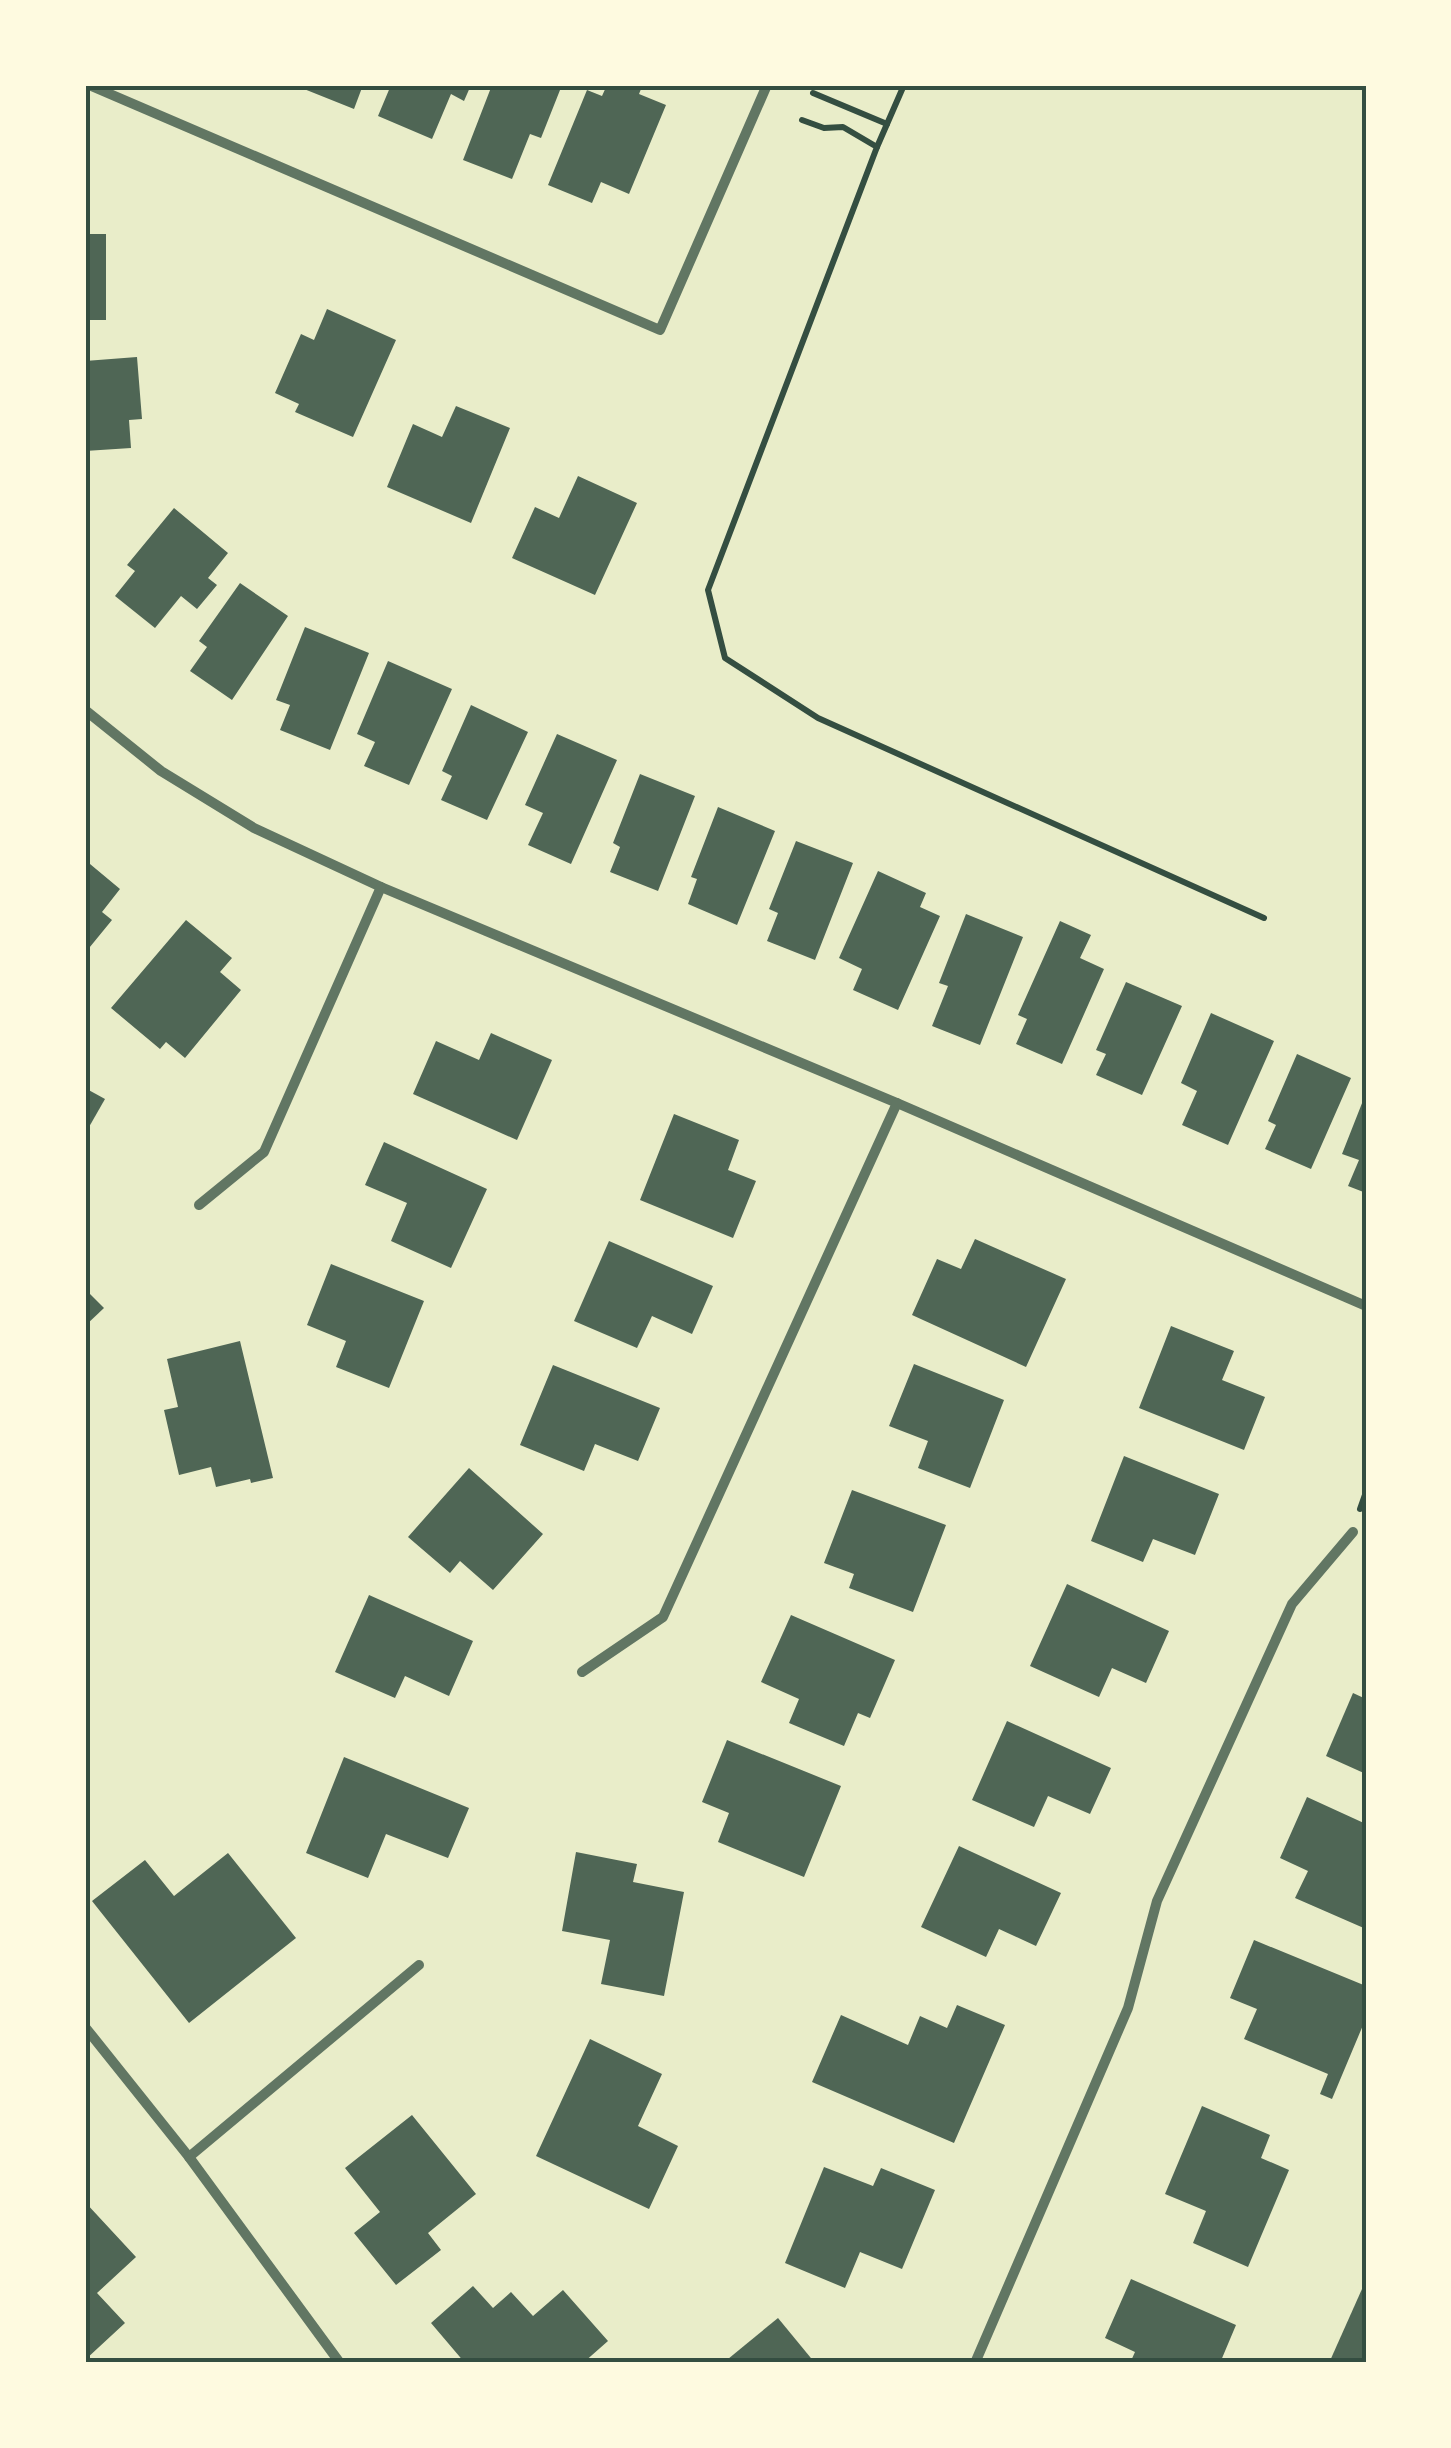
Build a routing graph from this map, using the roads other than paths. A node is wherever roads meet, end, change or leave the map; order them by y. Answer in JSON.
{"nodes":[{"id":1,"x":89,"y":85,"type":"edge"},
{"id":2,"x":767,"y":85,"type":"edge"},
{"id":3,"x":85,"y":710,"type":"edge"},
{"id":4,"x":381,"y":887,"type":"junction"},
{"id":5,"x":897,"y":1104,"type":"junction"},
{"id":6,"x":199,"y":1205,"type":"dead end"},
{"id":7,"x":1366,"y":1306,"type":"edge"},
{"id":8,"x":1353,"y":1532,"type":"dead end"},
{"id":9,"x":582,"y":1672,"type":"dead end"},
{"id":10,"x":419,"y":1965,"type":"dead end"},
{"id":11,"x":85,"y":2027,"type":"edge"},
{"id":12,"x":189,"y":2157,"type":"junction"},
{"id":13,"x":340,"y":2363,"type":"edge"},
{"id":14,"x":975,"y":2363,"type":"edge"}],
"edges":[{"from":1,"to":2,"type":"street"},
{"from":3,"to":4,"type":"street"},
{"from":4,"to":5,"type":"street"},
{"from":4,"to":6,"type":"street"},
{"from":5,"to":7,"type":"street"},
{"from":5,"to":9,"type":"street"},
{"from":8,"to":14,"type":"street"},
{"from":10,"to":12,"type":"street"},
{"from":11,"to":12,"type":"street"},
{"from":12,"to":13,"type":"street"}]}
